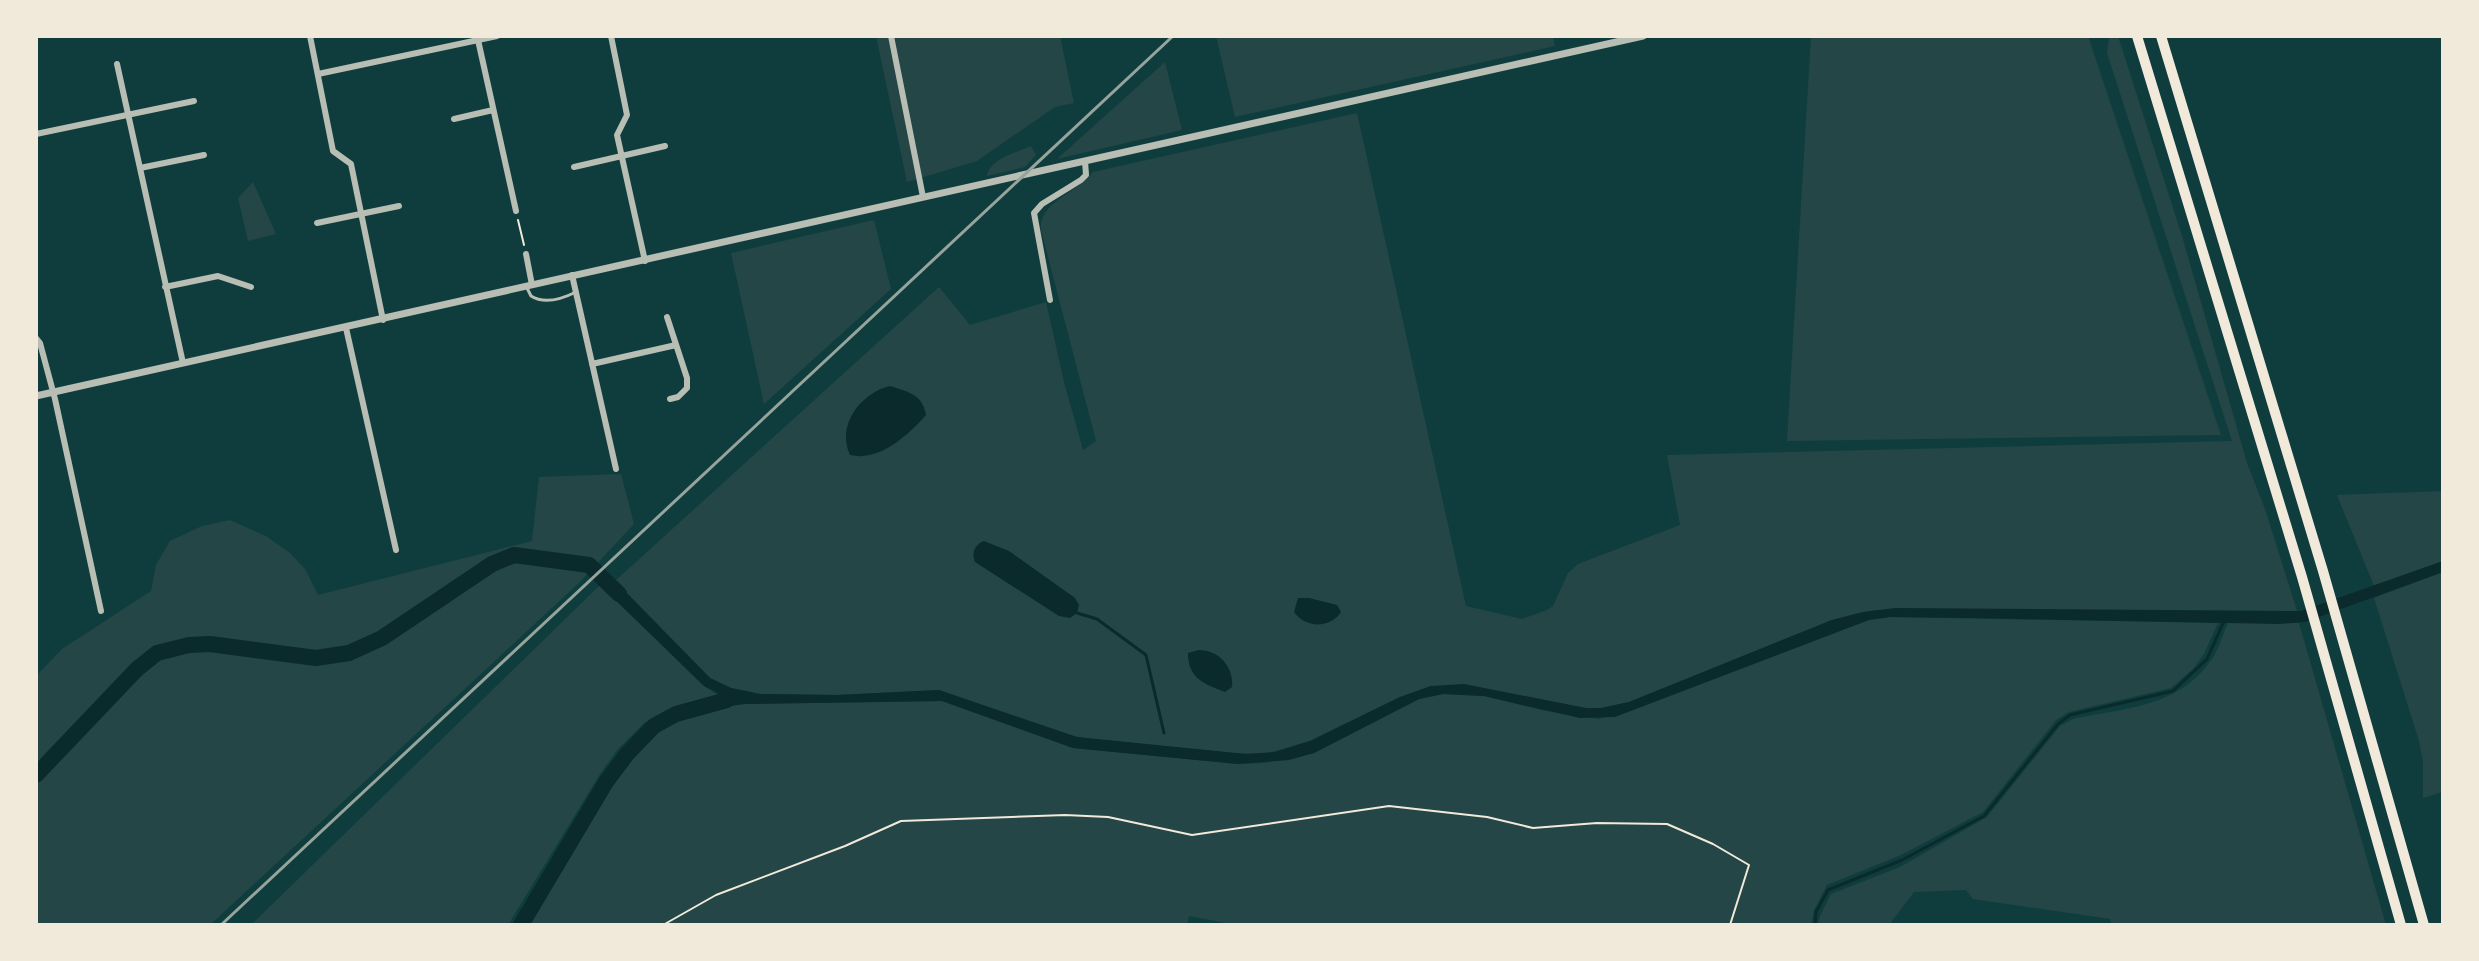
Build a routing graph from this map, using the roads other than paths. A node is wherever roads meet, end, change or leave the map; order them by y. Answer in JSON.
{"nodes":[{"id":1,"x":310,"y":36,"type":"edge"},
{"id":2,"x":497,"y":36,"type":"edge"},
{"id":3,"x":611,"y":36,"type":"edge"},
{"id":4,"x":891,"y":36,"type":"edge"},
{"id":5,"x":1643,"y":36,"type":"edge"},
{"id":6,"x":2137,"y":36,"type":"edge"},
{"id":7,"x":2161,"y":36,"type":"edge"},
{"id":8,"x":478,"y":38,"type":"edge"},
{"id":9,"x":117,"y":64,"type":"dead end"},
{"id":10,"x":318,"y":74,"type":"junction"},
{"id":11,"x":194,"y":101,"type":"dead end"},
{"id":12,"x":493,"y":110,"type":"junction"},
{"id":13,"x":129,"y":115,"type":"junction"},
{"id":14,"x":454,"y":119,"type":"dead end"},
{"id":15,"x":36,"y":134,"type":"edge"},
{"id":16,"x":665,"y":146,"type":"dead end"},
{"id":17,"x":204,"y":155,"type":"dead end"},
{"id":18,"x":622,"y":156,"type":"junction"},
{"id":19,"x":1085,"y":161,"type":"junction"},
{"id":20,"x":574,"y":167,"type":"dead end"},
{"id":21,"x":140,"y":168,"type":"junction"},
{"id":22,"x":923,"y":197,"type":"junction"},
{"id":23,"x":399,"y":206,"type":"dead end"},
{"id":24,"x":516,"y":211,"type":"road end"},
{"id":25,"x":361,"y":213,"type":"junction"},
{"id":26,"x":317,"y":223,"type":"dead end"},
{"id":27,"x":526,"y":254,"type":"road end"},
{"id":28,"x":645,"y":261,"type":"junction"},
{"id":29,"x":572,"y":275,"type":"junction"},
{"id":30,"x":530,"y":286,"type":"junction"},
{"id":31,"x":165,"y":287,"type":"junction"},
{"id":32,"x":251,"y":287,"type":"dead end"},
{"id":33,"x":576,"y":292,"type":"junction"},
{"id":34,"x":1050,"y":300,"type":"dead end"},
{"id":35,"x":667,"y":317,"type":"dead end"},
{"id":36,"x":383,"y":320,"type":"junction"},
{"id":37,"x":346,"y":328,"type":"junction"},
{"id":38,"x":36,"y":338,"type":"edge"},
{"id":39,"x":676,"y":345,"type":"junction"},
{"id":40,"x":183,"y":363,"type":"junction"},
{"id":41,"x":592,"y":364,"type":"junction"},
{"id":42,"x":54,"y":393,"type":"junction"},
{"id":43,"x":36,"y":396,"type":"edge"},
{"id":44,"x":670,"y":399,"type":"dead end"},
{"id":45,"x":616,"y":469,"type":"dead end"},
{"id":46,"x":396,"y":550,"type":"dead end"},
{"id":47,"x":101,"y":611,"type":"dead end"},
{"id":48,"x":2401,"y":925,"type":"edge"},
{"id":49,"x":2424,"y":925,"type":"edge"}],
"edges":[{"from":1,"to":10,"type":"street"},
{"from":2,"to":8,"type":"street"},
{"from":3,"to":18,"type":"street"},
{"from":4,"to":22,"type":"street"},
{"from":5,"to":19,"type":"street"},
{"from":6,"to":48,"type":"highway"},
{"from":7,"to":49,"type":"highway"},
{"from":8,"to":10,"type":"street"},
{"from":8,"to":12,"type":"street"},
{"from":9,"to":13,"type":"street"},
{"from":10,"to":25,"type":"street"},
{"from":11,"to":13,"type":"street"},
{"from":12,"to":14,"type":"street"},
{"from":12,"to":24,"type":"street"},
{"from":13,"to":15,"type":"street"},
{"from":13,"to":21,"type":"street"},
{"from":16,"to":18,"type":"street"},
{"from":17,"to":21,"type":"street"},
{"from":18,"to":20,"type":"street"},
{"from":18,"to":28,"type":"street"},
{"from":19,"to":22,"type":"street"},
{"from":19,"to":34,"type":"street"},
{"from":21,"to":31,"type":"street"},
{"from":22,"to":28,"type":"street"},
{"from":23,"to":25,"type":"street"},
{"from":25,"to":26,"type":"street"},
{"from":25,"to":36,"type":"street"},
{"from":27,"to":30,"type":"street"},
{"from":28,"to":29,"type":"street"},
{"from":29,"to":30,"type":"street"},
{"from":29,"to":33,"type":"street"},
{"from":30,"to":33,"type":"lane"},
{"from":30,"to":36,"type":"street"},
{"from":31,"to":32,"type":"street"},
{"from":31,"to":40,"type":"street"},
{"from":33,"to":41,"type":"street"},
{"from":35,"to":39,"type":"street"},
{"from":36,"to":37,"type":"street"},
{"from":37,"to":40,"type":"street"},
{"from":37,"to":46,"type":"street"},
{"from":38,"to":42,"type":"street"},
{"from":39,"to":41,"type":"street"},
{"from":39,"to":44,"type":"street"},
{"from":40,"to":42,"type":"street"},
{"from":41,"to":45,"type":"street"},
{"from":42,"to":43,"type":"street"},
{"from":42,"to":47,"type":"street"}]}
